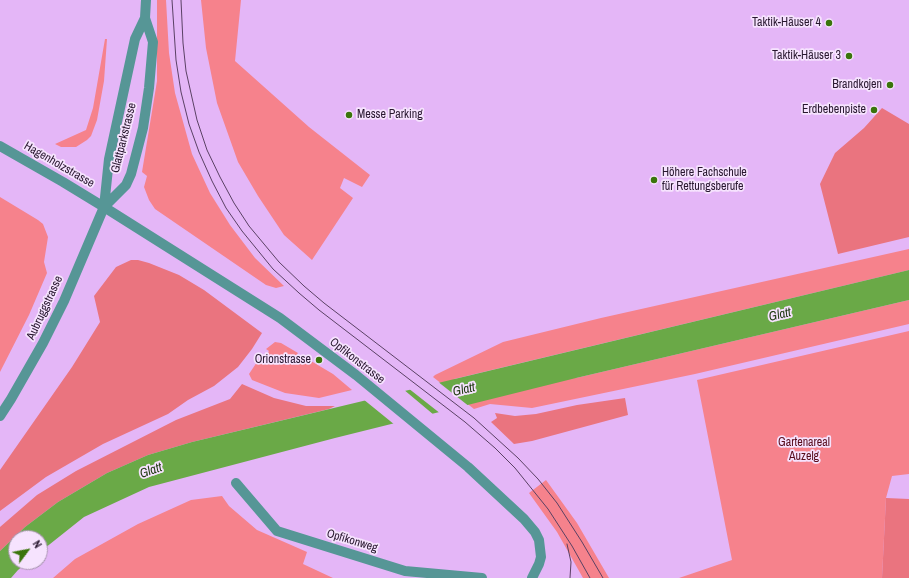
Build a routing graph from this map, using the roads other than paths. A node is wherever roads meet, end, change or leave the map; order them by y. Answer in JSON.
{"nodes":[{"id":1,"x":146,"y":0,"type":"edge"},
{"id":2,"x":145,"y":18,"type":"junction"},
{"id":3,"x":0,"y":146,"type":"edge"},
{"id":4,"x":104,"y":207,"type":"junction"},
{"id":5,"x":0,"y":416,"type":"edge"},
{"id":6,"x":236,"y":483,"type":"dead end"},
{"id":7,"x":482,"y":578,"type":"edge"},
{"id":8,"x":532,"y":578,"type":"edge"}],
"edges":[{"from":1,"to":2,"type":"street","name":"Glattparkstrasse"},
{"from":2,"to":4,"type":"street","name":"Glattparkstrasse"},
{"from":2,"to":4,"type":"street","name":"Glattparkstrasse"},
{"from":3,"to":4,"type":"street","name":"Hagenholzstrasse"},
{"from":4,"to":5,"type":"street","name":"Aubruggstrasse"},
{"from":4,"to":8,"type":"street","name":"Opfikonstrasse"},
{"from":6,"to":7,"type":"street","name":"Opfikonweg"}]}
